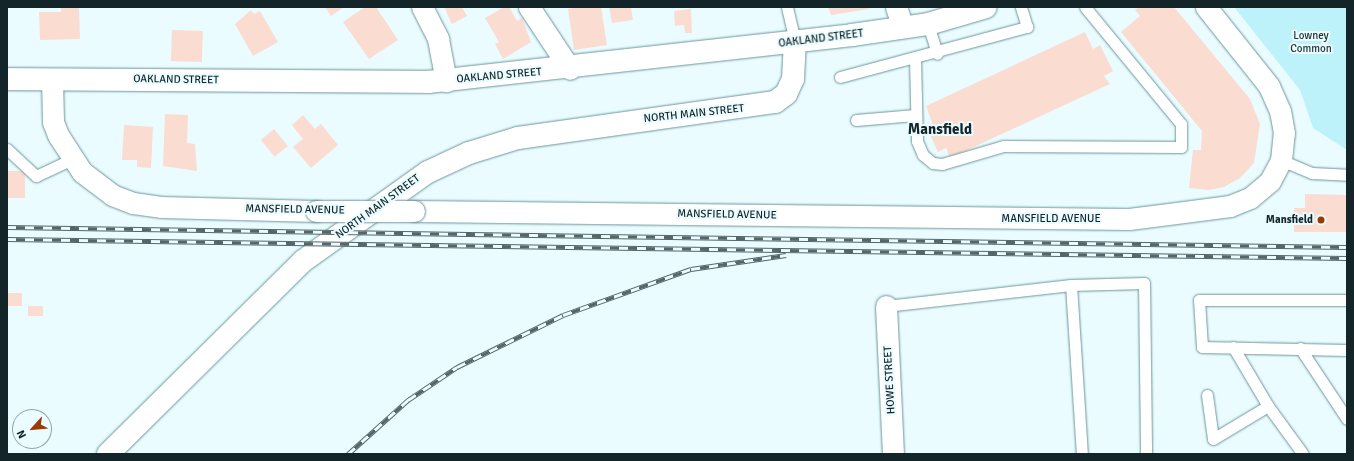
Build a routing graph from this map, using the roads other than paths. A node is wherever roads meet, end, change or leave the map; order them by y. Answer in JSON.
{"nodes":[{"id":1,"x":422,"y":7,"type":"edge"},
{"id":2,"x":529,"y":7,"type":"edge"},
{"id":3,"x":787,"y":7,"type":"edge"},
{"id":4,"x":896,"y":7,"type":"edge"},
{"id":5,"x":986,"y":7,"type":"edge"},
{"id":6,"x":1021,"y":7,"type":"edge"},
{"id":7,"x":1085,"y":7,"type":"edge"},
{"id":8,"x":1206,"y":7,"type":"edge"},
{"id":9,"x":928,"y":24,"type":"junction"},
{"id":10,"x":903,"y":27,"type":"junction"},
{"id":11,"x":795,"y":42,"type":"junction"},
{"id":12,"x":937,"y":54,"type":"junction"},
{"id":13,"x":915,"y":59,"type":"junction"},
{"id":14,"x":570,"y":69,"type":"junction"},
{"id":15,"x":840,"y":77,"type":"dead end"},
{"id":16,"x":7,"y":80,"type":"edge"},
{"id":17,"x":52,"y":80,"type":"junction"},
{"id":18,"x":446,"y":81,"type":"junction"},
{"id":19,"x":916,"y":115,"type":"junction"},
{"id":20,"x":856,"y":120,"type":"dead end"},
{"id":21,"x":7,"y":149,"type":"edge"},
{"id":22,"x":72,"y":159,"type":"junction"},
{"id":23,"x":1281,"y":160,"type":"junction"},
{"id":24,"x":1347,"y":175,"type":"edge"},
{"id":25,"x":1071,"y":285,"type":"junction"},
{"id":26,"x":1347,"y":300,"type":"edge"},
{"id":27,"x":886,"y":306,"type":"joint"},
{"id":28,"x":1233,"y":347,"type":"junction"},
{"id":29,"x":1300,"y":348,"type":"junction"},
{"id":30,"x":1347,"y":350,"type":"edge"},
{"id":31,"x":1207,"y":395,"type":"dead end"},
{"id":32,"x":1268,"y":406,"type":"junction"},
{"id":33,"x":1347,"y":419,"type":"edge"},
{"id":34,"x":108,"y":454,"type":"edge"},
{"id":35,"x":893,"y":454,"type":"edge"},
{"id":36,"x":1082,"y":454,"type":"edge"},
{"id":37,"x":1146,"y":454,"type":"edge"},
{"id":38,"x":1303,"y":454,"type":"edge"}],
"edges":[{"from":1,"to":18,"type":"street"},
{"from":2,"to":14,"type":"street"},
{"from":3,"to":11,"type":"lane"},
{"from":4,"to":10,"type":"street"},
{"from":5,"to":9,"type":"main road","name":"OAKLAND STREET"},
{"from":6,"to":12,"type":"lane"},
{"from":7,"to":19,"type":"lane"},
{"from":8,"to":23,"type":"street","name":"MANSFIELD AVENUE"},
{"from":9,"to":10,"type":"main road","name":"OAKLAND STREET"},
{"from":9,"to":12,"type":"lane"},
{"from":10,"to":11,"type":"main road","name":"OAKLAND STREET"},
{"from":11,"to":14,"type":"main road","name":"OAKLAND STREET"},
{"from":11,"to":34,"type":"main road","name":"NORTH MAIN STREET"},
{"from":12,"to":13,"type":"lane"},
{"from":13,"to":15,"type":"lane"},
{"from":13,"to":19,"type":"lane"},
{"from":14,"to":18,"type":"main road","name":"OAKLAND STREET"},
{"from":16,"to":17,"type":"main road","name":"OAKLAND STREET"},
{"from":17,"to":18,"type":"main road","name":"OAKLAND STREET"},
{"from":17,"to":22,"type":"street","name":"MANSFIELD AVENUE"},
{"from":19,"to":20,"type":"lane"},
{"from":21,"to":22,"type":"lane"},
{"from":22,"to":23,"type":"street","name":"MANSFIELD AVENUE","bridge":true},
{"from":23,"to":24,"type":"lane"},
{"from":25,"to":27,"type":"lane"},
{"from":25,"to":36,"type":"lane"},
{"from":25,"to":37,"type":"lane"},
{"from":26,"to":28,"type":"lane"},
{"from":27,"to":35,"type":"street","name":"HOWE STREET"},
{"from":28,"to":29,"type":"lane"},
{"from":28,"to":32,"type":"lane"},
{"from":29,"to":30,"type":"lane"},
{"from":29,"to":33,"type":"lane"},
{"from":31,"to":32,"type":"lane"},
{"from":32,"to":38,"type":"lane"}]}
